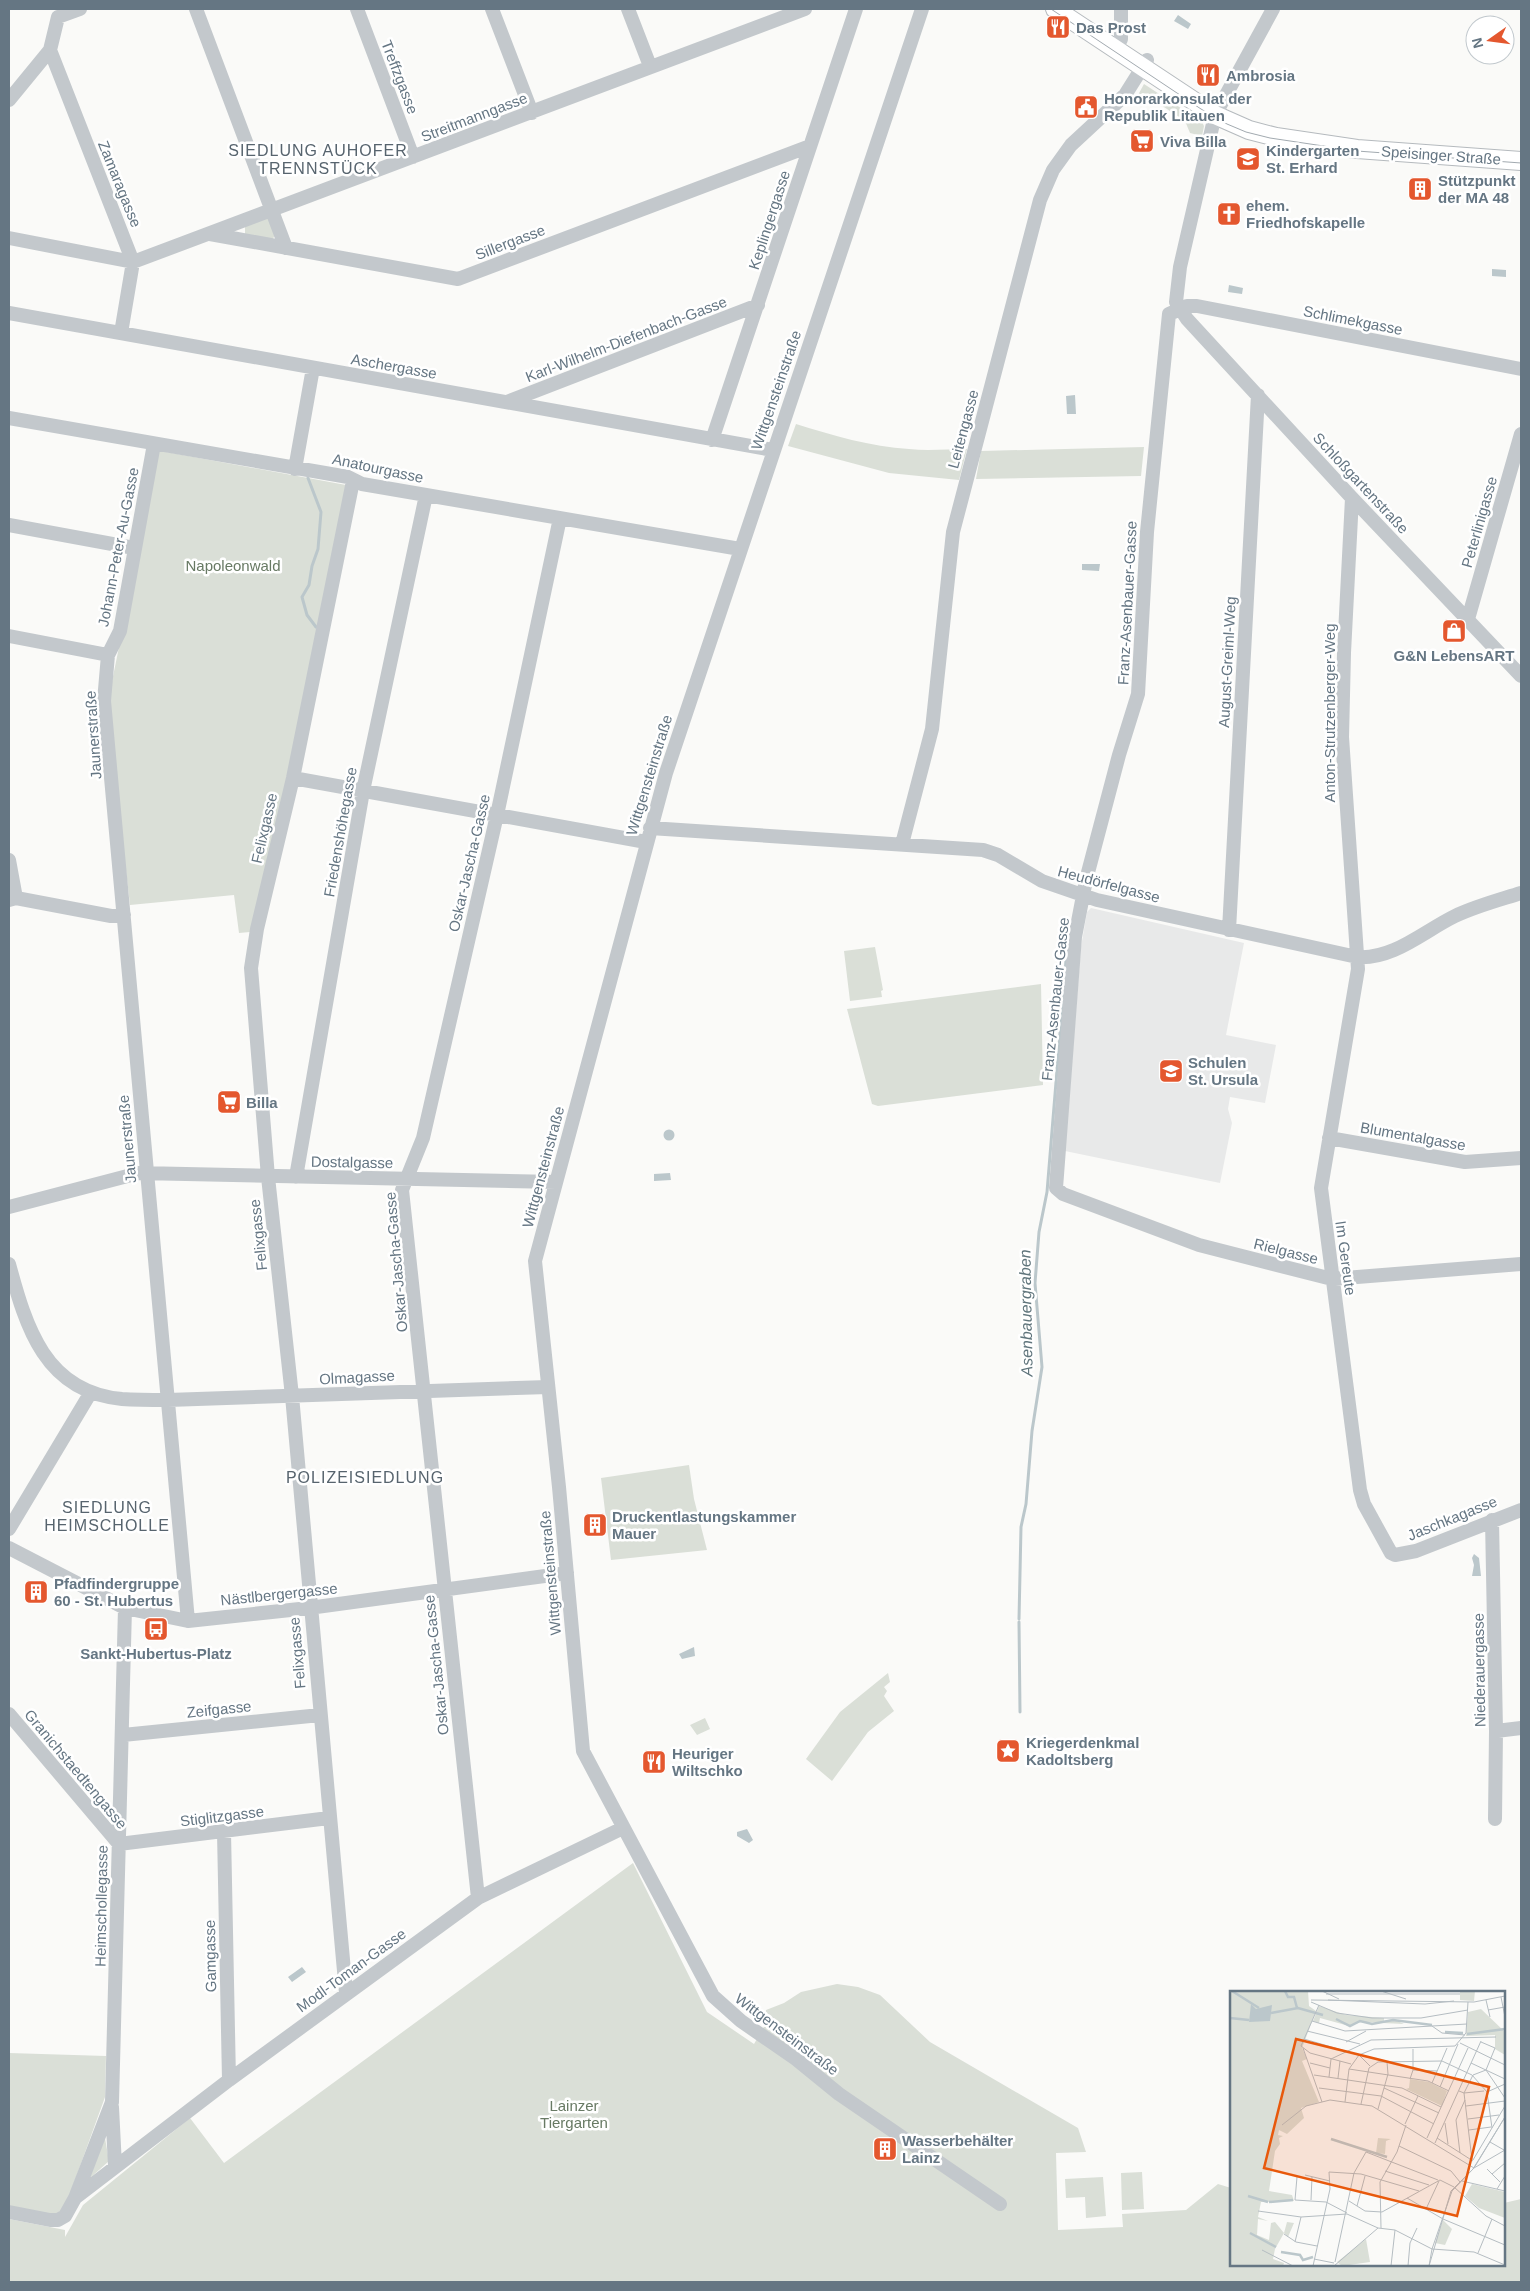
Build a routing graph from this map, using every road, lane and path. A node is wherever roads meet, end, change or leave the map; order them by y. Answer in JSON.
{"nodes":[{"id":1,"x":80,"y":9,"type":"edge"},
{"id":2,"x":196,"y":9,"type":"edge"},
{"id":3,"x":357,"y":9,"type":"edge"},
{"id":4,"x":492,"y":9,"type":"edge"},
{"id":5,"x":628,"y":9,"type":"edge"},
{"id":6,"x":805,"y":9,"type":"edge"},
{"id":7,"x":856,"y":9,"type":"edge"},
{"id":8,"x":922,"y":9,"type":"edge"},
{"id":9,"x":1055,"y":9,"type":"edge"},
{"id":10,"x":1121,"y":9,"type":"edge"},
{"id":11,"x":1273,"y":9,"type":"edge"},
{"id":12,"x":55,"y":13,"type":"edge"},
{"id":13,"x":1116,"y":49,"type":"junction"},
{"id":14,"x":50,"y":50,"type":"junction"},
{"id":15,"x":1140,"y":62,"type":"junction"},
{"id":16,"x":650,"y":66,"type":"junction"},
{"id":17,"x":9,"y":100,"type":"edge"},
{"id":18,"x":532,"y":113,"type":"junction"},
{"id":19,"x":1216,"y":115,"type":"junction"},
{"id":20,"x":810,"y":146,"type":"junction"},
{"id":21,"x":413,"y":157,"type":"junction"},
{"id":22,"x":1521,"y":161,"type":"edge"},
{"id":23,"x":272,"y":210,"type":"junction"},
{"id":24,"x":210,"y":234,"type":"junction"},
{"id":25,"x":9,"y":238,"type":"edge"},
{"id":26,"x":286,"y":248,"type":"junction"},
{"id":27,"x":134,"y":262,"type":"junction"},
{"id":28,"x":758,"y":305,"type":"junction"},
{"id":29,"x":1180,"y":309,"type":"junction"},
{"id":30,"x":9,"y":313,"type":"edge"},
{"id":31,"x":121,"y":334,"type":"junction"},
{"id":32,"x":313,"y":368,"type":"junction"},
{"id":33,"x":1521,"y":369,"type":"edge"},
{"id":34,"x":1258,"y":395,"type":"junction"},
{"id":35,"x":505,"y":403,"type":"junction"},
{"id":36,"x":9,"y":418,"type":"edge"},
{"id":37,"x":1521,"y":434,"type":"edge"},
{"id":38,"x":712,"y":440,"type":"junction"},
{"id":39,"x":154,"y":444,"type":"junction"},
{"id":40,"x":773,"y":450,"type":"junction"},
{"id":41,"x":295,"y":469,"type":"junction"},
{"id":42,"x":353,"y":481,"type":"junction"},
{"id":43,"x":426,"y":495,"type":"junction"},
{"id":44,"x":1352,"y":498,"type":"junction"},
{"id":45,"x":560,"y":518,"type":"junction"},
{"id":46,"x":9,"y":525,"type":"edge"},
{"id":47,"x":134,"y":548,"type":"junction"},
{"id":48,"x":740,"y":550,"type":"junction"},
{"id":49,"x":1468,"y":619,"type":"junction"},
{"id":50,"x":9,"y":636,"type":"edge"},
{"id":51,"x":108,"y":655,"type":"junction"},
{"id":52,"x":1521,"y":676,"type":"edge"},
{"id":53,"x":293,"y":778,"type":"junction"},
{"id":54,"x":363,"y":791,"type":"junction"},
{"id":55,"x":497,"y":815,"type":"junction"},
{"id":56,"x":650,"y":828,"type":"junction"},
{"id":57,"x":646,"y":842,"type":"junction"},
{"id":58,"x":902,"y":844,"type":"junction"},
{"id":59,"x":9,"y":860,"type":"edge"},
{"id":60,"x":1521,"y":894,"type":"edge"},
{"id":61,"x":1083,"y":896,"type":"junction"},
{"id":62,"x":12,"y":899,"type":"edge"},
{"id":63,"x":124,"y":915,"type":"junction"},
{"id":64,"x":1229,"y":930,"type":"junction"},
{"id":65,"x":1356,"y":957,"type":"junction"},
{"id":66,"x":1329,"y":1138,"type":"junction"},
{"id":67,"x":1521,"y":1158,"type":"edge"},
{"id":68,"x":146,"y":1173,"type":"junction"},
{"id":69,"x":296,"y":1176,"type":"junction"},
{"id":70,"x":268,"y":1177,"type":"junction"},
{"id":71,"x":406,"y":1179,"type":"junction"},
{"id":72,"x":556,"y":1182,"type":"junction"},
{"id":73,"x":1056,"y":1188,"type":"joint"},
{"id":74,"x":9,"y":1207,"type":"edge"},
{"id":75,"x":9,"y":1264,"type":"edge"},
{"id":76,"x":1521,"y":1264,"type":"edge"},
{"id":77,"x":1332,"y":1279,"type":"junction"},
{"id":78,"x":548,"y":1387,"type":"junction"},
{"id":79,"x":424,"y":1390,"type":"junction"},
{"id":80,"x":91,"y":1392,"type":"junction"},
{"id":81,"x":292,"y":1396,"type":"junction"},
{"id":82,"x":168,"y":1400,"type":"junction"},
{"id":83,"x":1521,"y":1510,"type":"edge"},
{"id":84,"x":1492,"y":1520,"type":"junction"},
{"id":85,"x":9,"y":1529,"type":"edge"},
{"id":86,"x":9,"y":1548,"type":"edge"},
{"id":87,"x":1395,"y":1555,"type":"joint"},
{"id":88,"x":567,"y":1573,"type":"junction"},
{"id":89,"x":444,"y":1590,"type":"junction"},
{"id":90,"x":125,"y":1608,"type":"junction"},
{"id":91,"x":309,"y":1608,"type":"junction"},
{"id":92,"x":188,"y":1621,"type":"junction"},
{"id":93,"x":9,"y":1714,"type":"edge"},
{"id":94,"x":320,"y":1715,"type":"junction"},
{"id":95,"x":1521,"y":1728,"type":"edge"},
{"id":96,"x":1496,"y":1731,"type":"junction"},
{"id":97,"x":123,"y":1735,"type":"junction"},
{"id":98,"x":328,"y":1818,"type":"junction"},
{"id":99,"x":1495,"y":1819,"type":"dead end"},
{"id":100,"x":623,"y":1828,"type":"junction"},
{"id":101,"x":224,"y":1832,"type":"junction"},
{"id":102,"x":119,"y":1844,"type":"junction"},
{"id":103,"x":478,"y":1898,"type":"junction"},
{"id":104,"x":346,"y":1993,"type":"junction"},
{"id":105,"x":229,"y":2080,"type":"junction"},
{"id":106,"x":112,"y":2102,"type":"junction"},
{"id":107,"x":115,"y":2166,"type":"junction"},
{"id":108,"x":75,"y":2198,"type":"junction"},
{"id":109,"x":1000,"y":2204,"type":"dead end"},
{"id":110,"x":9,"y":2212,"type":"edge"}],
"edges":[{"from":1,"to":12,"type":"street"},
{"from":2,"to":23,"type":"street"},
{"from":3,"to":21,"type":"street","name":"Treffzgasse"},
{"from":4,"to":18,"type":"street"},
{"from":5,"to":16,"type":"street"},
{"from":6,"to":16,"type":"street","name":"Streitmanngasse"},
{"from":7,"to":20,"type":"street","name":"Keplingergasse"},
{"from":8,"to":40,"type":"street","name":"Wittgensteinstraße"},
{"from":9,"to":13,"type":"main road","name":"Speisinger Straße"},
{"from":10,"to":13,"type":"street"},
{"from":11,"to":19,"type":"street"},
{"from":12,"to":14,"type":"street"},
{"from":13,"to":15,"type":"main road","name":"Speisinger Straße"},
{"from":14,"to":17,"type":"street"},
{"from":14,"to":27,"type":"street","name":"Zamaragasse"},
{"from":15,"to":19,"type":"main road","name":"Speisinger Straße"},
{"from":15,"to":58,"type":"street","name":"Leitengasse"},
{"from":16,"to":18,"type":"street","name":"Streitmanngasse"},
{"from":18,"to":21,"type":"street","name":"Streitmanngasse"},
{"from":19,"to":22,"type":"main road","name":"Speisinger Straße"},
{"from":19,"to":29,"type":"street"},
{"from":20,"to":26,"type":"street","name":"Sillergasse"},
{"from":20,"to":28,"type":"street","name":"Keplingergasse"},
{"from":21,"to":23,"type":"street","name":"Streitmanngasse"},
{"from":23,"to":24,"type":"street","name":"Streitmanngasse"},
{"from":23,"to":26,"type":"street"},
{"from":24,"to":26,"type":"street","name":"Sillergasse"},
{"from":24,"to":27,"type":"street","name":"Streitmanngasse"},
{"from":25,"to":27,"type":"street"},
{"from":27,"to":31,"type":"street"},
{"from":28,"to":35,"type":"street","name":"Karl-Wilhelm-Diefenbach-Gasse"},
{"from":28,"to":38,"type":"street","name":"Keplingergasse"},
{"from":29,"to":33,"type":"street","name":"Schlimekgasse"},
{"from":29,"to":34,"type":"street","name":"Schloßgartenstraße"},
{"from":29,"to":61,"type":"street","name":"Franz-Asenbauer-Gasse"},
{"from":30,"to":31,"type":"street","name":"Aschergasse"},
{"from":31,"to":32,"type":"street","name":"Aschergasse"},
{"from":32,"to":35,"type":"street","name":"Aschergasse"},
{"from":32,"to":41,"type":"street"},
{"from":34,"to":44,"type":"street","name":"Schloßgartenstraße"},
{"from":34,"to":64,"type":"street","name":"August-Greiml-Weg"},
{"from":35,"to":38,"type":"street","name":"Aschergasse"},
{"from":36,"to":39,"type":"street","name":"Anatourgasse"},
{"from":37,"to":49,"type":"street","name":"Peterlinigasse"},
{"from":38,"to":40,"type":"street","name":"Aschergasse"},
{"from":39,"to":41,"type":"street","name":"Anatourgasse"},
{"from":39,"to":47,"type":"street","name":"Johann-Peter-Au-Gasse"},
{"from":40,"to":48,"type":"street","name":"Wittgensteinstraße"},
{"from":41,"to":42,"type":"street","name":"Anatourgasse"},
{"from":42,"to":43,"type":"street","name":"Anatourgasse"},
{"from":42,"to":53,"type":"street","name":"Felixgasse"},
{"from":43,"to":45,"type":"street","name":"Anatourgasse"},
{"from":43,"to":54,"type":"street","name":"Friedenshöhegasse"},
{"from":44,"to":49,"type":"street","name":"Schloßgartenstraße"},
{"from":44,"to":65,"type":"street","name":"Anton-Strutzenberger-Weg"},
{"from":45,"to":48,"type":"street","name":"Anatourgasse"},
{"from":45,"to":55,"type":"street","name":"Oskar-Jascha-Gasse"},
{"from":46,"to":47,"type":"street"},
{"from":47,"to":51,"type":"street","name":"Johann-Peter-Au-Gasse"},
{"from":48,"to":56,"type":"street","name":"Wittgensteinstraße"},
{"from":49,"to":52,"type":"street","name":"Schloßgartenstraße"},
{"from":50,"to":51,"type":"street"},
{"from":51,"to":63,"type":"street","name":"Jaunerstraße"},
{"from":53,"to":54,"type":"street"},
{"from":53,"to":70,"type":"street","name":"Felixgasse"},
{"from":54,"to":55,"type":"street"},
{"from":54,"to":69,"type":"street","name":"Friedenshöhegasse"},
{"from":55,"to":57,"type":"street"},
{"from":55,"to":71,"type":"street","name":"Oskar-Jascha-Gasse"},
{"from":56,"to":57,"type":"street","name":"Wittgensteinstraße"},
{"from":56,"to":58,"type":"street","name":"Heudörfelgasse"},
{"from":57,"to":72,"type":"street","name":"Wittgensteinstraße"},
{"from":58,"to":61,"type":"street","name":"Heudörfelgasse"},
{"from":59,"to":62,"type":"street"},
{"from":60,"to":65,"type":"street","name":"Heudörfelgasse"},
{"from":61,"to":64,"type":"street","name":"Heudörfelgasse"},
{"from":61,"to":73,"type":"street","name":"Franz-Asenbauer-Gasse"},
{"from":62,"to":63,"type":"street"},
{"from":63,"to":68,"type":"street","name":"Jaunerstraße"},
{"from":64,"to":65,"type":"street","name":"Heudörfelgasse"},
{"from":65,"to":66,"type":"street","name":"Im Gereute"},
{"from":66,"to":67,"type":"street","name":"Blumentalgasse"},
{"from":66,"to":77,"type":"street","name":"Im Gereute"},
{"from":68,"to":70,"type":"street","name":"Dostalgasse"},
{"from":68,"to":74,"type":"street","name":"Dostalgasse"},
{"from":68,"to":82,"type":"street","name":"Jaunerstraße"},
{"from":69,"to":70,"type":"street","name":"Dostalgasse"},
{"from":69,"to":71,"type":"street","name":"Dostalgasse"},
{"from":70,"to":81,"type":"street","name":"Felixgasse"},
{"from":71,"to":72,"type":"street","name":"Dostalgasse"},
{"from":71,"to":79,"type":"street","name":"Oskar-Jascha-Gasse"},
{"from":72,"to":78,"type":"street","name":"Wittgensteinstraße"},
{"from":73,"to":77,"type":"street","name":"Rielgasse"},
{"from":75,"to":80,"type":"street","name":"Olmagasse"},
{"from":76,"to":77,"type":"street","name":"Rielgasse"},
{"from":77,"to":87,"type":"street","name":"Im Gereute"},
{"from":78,"to":79,"type":"street","name":"Olmagasse"},
{"from":78,"to":88,"type":"street","name":"Wittgensteinstraße"},
{"from":79,"to":81,"type":"street","name":"Olmagasse"},
{"from":79,"to":89,"type":"street","name":"Oskar-Jascha-Gasse"},
{"from":80,"to":82,"type":"street","name":"Olmagasse"},
{"from":80,"to":85,"type":"street"},
{"from":81,"to":82,"type":"street","name":"Olmagasse"},
{"from":81,"to":91,"type":"street","name":"Felixgasse"},
{"from":82,"to":92,"type":"street","name":"Jaunerstraße"},
{"from":83,"to":84,"type":"street","name":"Jaschkagasse"},
{"from":84,"to":87,"type":"street","name":"Jaschkagasse"},
{"from":84,"to":96,"type":"street","name":"Niederauergasse"},
{"from":86,"to":90,"type":"street","name":"Nästlbergergasse"},
{"from":88,"to":89,"type":"street","name":"Nästlbergergasse"},
{"from":88,"to":100,"type":"street","name":"Wittgensteinstraße"},
{"from":89,"to":91,"type":"street","name":"Nästlbergergasse"},
{"from":89,"to":103,"type":"street","name":"Oskar-Jascha-Gasse"},
{"from":90,"to":92,"type":"street","name":"Nästlbergergasse"},
{"from":90,"to":97,"type":"street","name":"Heimschollegasse"},
{"from":91,"to":92,"type":"street","name":"Nästlbergergasse"},
{"from":91,"to":94,"type":"street","name":"Felixgasse"},
{"from":93,"to":102,"type":"street","name":"Granichstaedtengasse"},
{"from":94,"to":97,"type":"street","name":"Zeifgasse"},
{"from":94,"to":98,"type":"street","name":"Felixgasse"},
{"from":95,"to":96,"type":"street"},
{"from":96,"to":99,"type":"street","name":"Niederauergasse"},
{"from":97,"to":102,"type":"street","name":"Heimschollegasse"},
{"from":98,"to":101,"type":"street","name":"Stiglitzgasse"},
{"from":98,"to":104,"type":"street","name":"Felixgasse"},
{"from":100,"to":103,"type":"street","name":"Modl-Toman-Gasse"},
{"from":100,"to":109,"type":"street","name":"Wittgensteinstraße"},
{"from":101,"to":102,"type":"street","name":"Stiglitzgasse"},
{"from":101,"to":105,"type":"street","name":"Gamgasse"},
{"from":102,"to":106,"type":"street","name":"Heimschollegasse"},
{"from":103,"to":104,"type":"street","name":"Modl-Toman-Gasse"},
{"from":104,"to":105,"type":"street","name":"Modl-Toman-Gasse"},
{"from":105,"to":107,"type":"street","name":"Modl-Toman-Gasse"},
{"from":106,"to":107,"type":"street"},
{"from":106,"to":108,"type":"street","name":"Heimschollegasse"},
{"from":107,"to":108,"type":"street","name":"Modl-Toman-Gasse"},
{"from":108,"to":110,"type":"street"}]}
